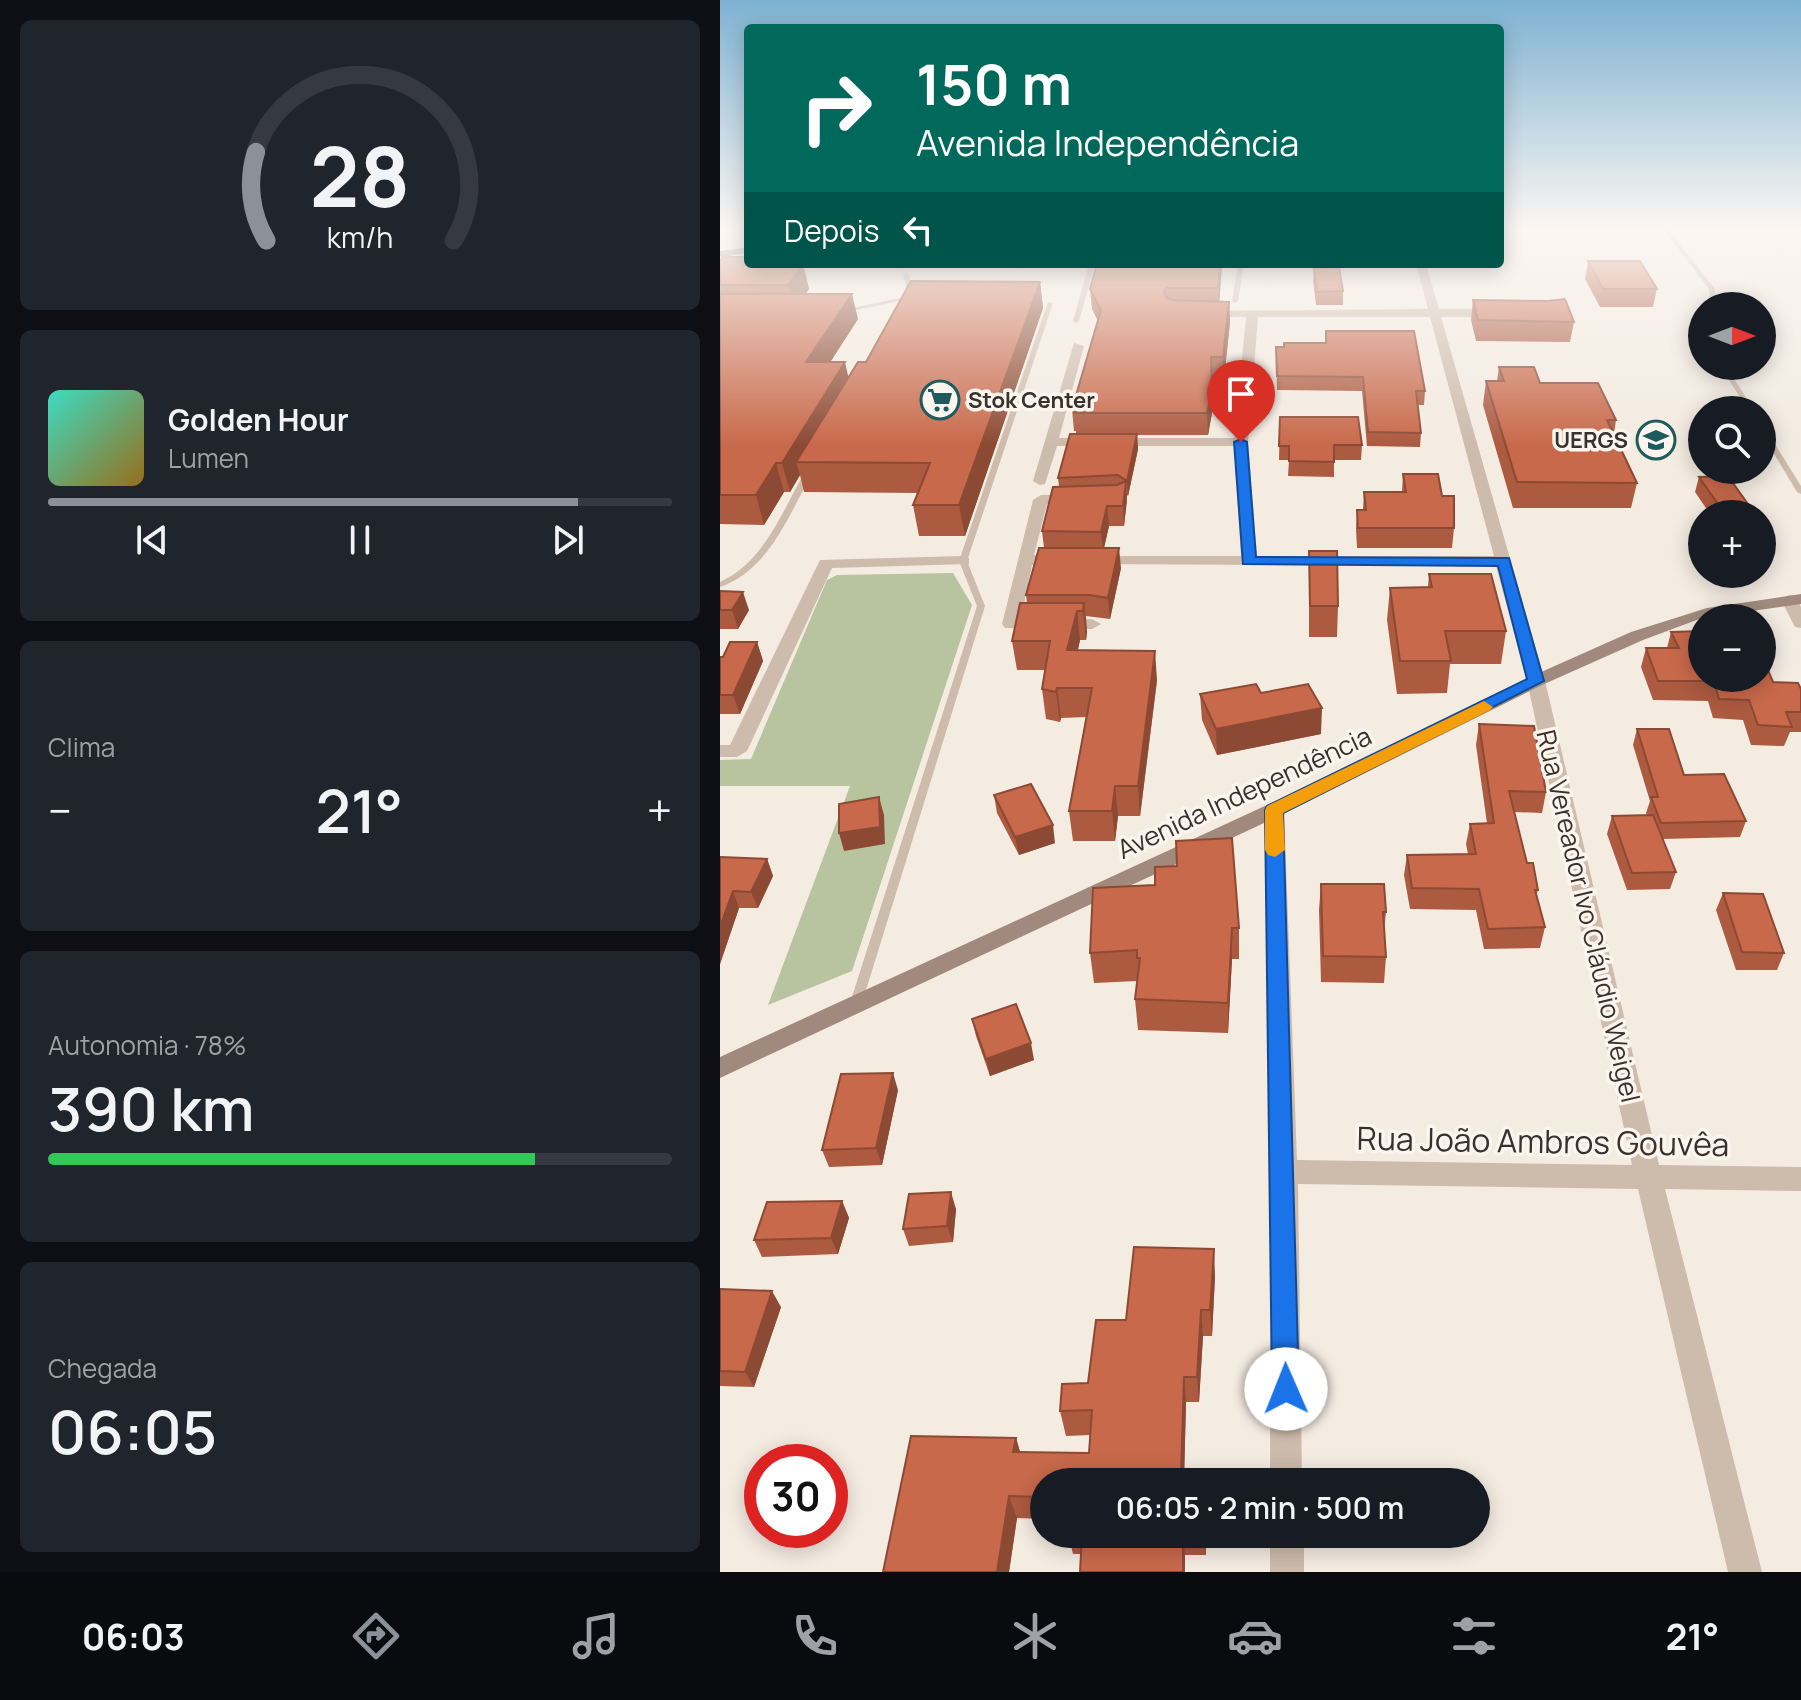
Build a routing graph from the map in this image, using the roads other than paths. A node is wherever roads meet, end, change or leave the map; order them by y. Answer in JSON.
{"nodes":[{"id":1,"x":904,"y":298,"type":"edge"},
{"id":2,"x":906,"y":298,"type":"edge"},
{"id":3,"x":1082,"y":298,"type":"edge"},
{"id":4,"x":1430,"y":298,"type":"edge"},
{"id":5,"x":1050,"y":303,"type":"dead end"},
{"id":6,"x":900,"y":311,"type":"edge"},
{"id":7,"x":1252,"y":312,"type":"junction"},
{"id":8,"x":1434,"y":312,"type":"junction"},
{"id":9,"x":833,"y":313,"type":"edge"},
{"id":10,"x":1185,"y":313,"type":"edge"},
{"id":11,"x":1513,"y":313,"type":"edge"},
{"id":12,"x":1076,"y":321,"type":"dead end"},
{"id":13,"x":1078,"y":346,"type":"dead end"},
{"id":14,"x":1052,"y":442,"type":"junction"},
{"id":15,"x":1241,"y":442,"type":"junction"},
{"id":16,"x":1776,"y":451,"type":"edge"},
{"id":17,"x":814,"y":464,"type":"edge"},
{"id":18,"x":1040,"y":481,"type":"dead end"},
{"id":19,"x":1801,"y":492,"type":"edge"},
{"id":20,"x":1091,"y":498,"type":"edge"},
{"id":21,"x":1025,"y":560,"type":"junction"},
{"id":22,"x":963,"y":561,"type":"junction"},
{"id":23,"x":1249,"y":561,"type":"junction"},
{"id":24,"x":1504,"y":561,"type":"junction"},
{"id":25,"x":720,"y":585,"type":"edge"},
{"id":26,"x":1795,"y":599,"type":"edge"},
{"id":27,"x":1801,"y":623,"type":"edge"},
{"id":28,"x":1092,"y":624,"type":"dead end"},
{"id":29,"x":1536,"y":681,"type":"junction"},
{"id":30,"x":728,"y":751,"type":"edge"},
{"id":31,"x":1274,"y":810,"type":"junction"},
{"id":32,"x":856,"y":1005,"type":"junction"},
{"id":33,"x":720,"y":1068,"type":"edge"},
{"id":34,"x":1284,"y":1172,"type":"junction"},
{"id":35,"x":1648,"y":1175,"type":"junction"},
{"id":36,"x":1801,"y":1179,"type":"edge"},
{"id":37,"x":1286,"y":1468,"type":"edge"},
{"id":38,"x":1287,"y":1548,"type":"edge"},
{"id":39,"x":1287,"y":1572,"type":"edge"},
{"id":40,"x":1745,"y":1572,"type":"edge"}],
"edges":[{"from":1,"to":9,"type":"lane"},
{"from":2,"to":6,"type":"lane"},
{"from":3,"to":12,"type":"lane"},
{"from":4,"to":8,"type":"street","name":"Rua Vereador Ivo Cláudio Weigel"},
{"from":5,"to":22,"type":"lane"},
{"from":7,"to":8,"type":"street"},
{"from":7,"to":10,"type":"street"},
{"from":7,"to":15,"type":"street"},
{"from":8,"to":11,"type":"street"},
{"from":8,"to":24,"type":"street","name":"Rua Vereador Ivo Cláudio Weigel"},
{"from":13,"to":14,"type":"street"},
{"from":14,"to":15,"type":"street"},
{"from":14,"to":18,"type":"street"},
{"from":15,"to":23,"type":"street"},
{"from":16,"to":19,"type":"lane"},
{"from":17,"to":25,"type":"lane"},
{"from":20,"to":21,"type":"street"},
{"from":21,"to":23,"type":"street"},
{"from":21,"to":28,"type":"street"},
{"from":22,"to":30,"type":"street"},
{"from":22,"to":32,"type":"lane"},
{"from":23,"to":24,"type":"street"},
{"from":24,"to":29,"type":"street","name":"Rua Vereador Ivo Cláudio Weigel"},
{"from":26,"to":27,"type":"street"},
{"from":26,"to":29,"type":"main road","name":"Avenida Independência"},
{"from":29,"to":31,"type":"main road","name":"Avenida Independência"},
{"from":29,"to":35,"type":"street","name":"Rua Vereador Ivo Cláudio Weigel"},
{"from":31,"to":32,"type":"main road","name":"Avenida Independência"},
{"from":31,"to":34,"type":"street"},
{"from":32,"to":33,"type":"main road","name":"Avenida Independência"},
{"from":34,"to":35,"type":"street","name":"Rua João Ambros Gouvêa"},
{"from":34,"to":37,"type":"street"},
{"from":35,"to":36,"type":"street","name":"Rua João Ambros Gouvêa"},
{"from":35,"to":40,"type":"street","name":"Rua Vereador Ivo Cláudio Weigel"},
{"from":38,"to":39,"type":"street"}]}
